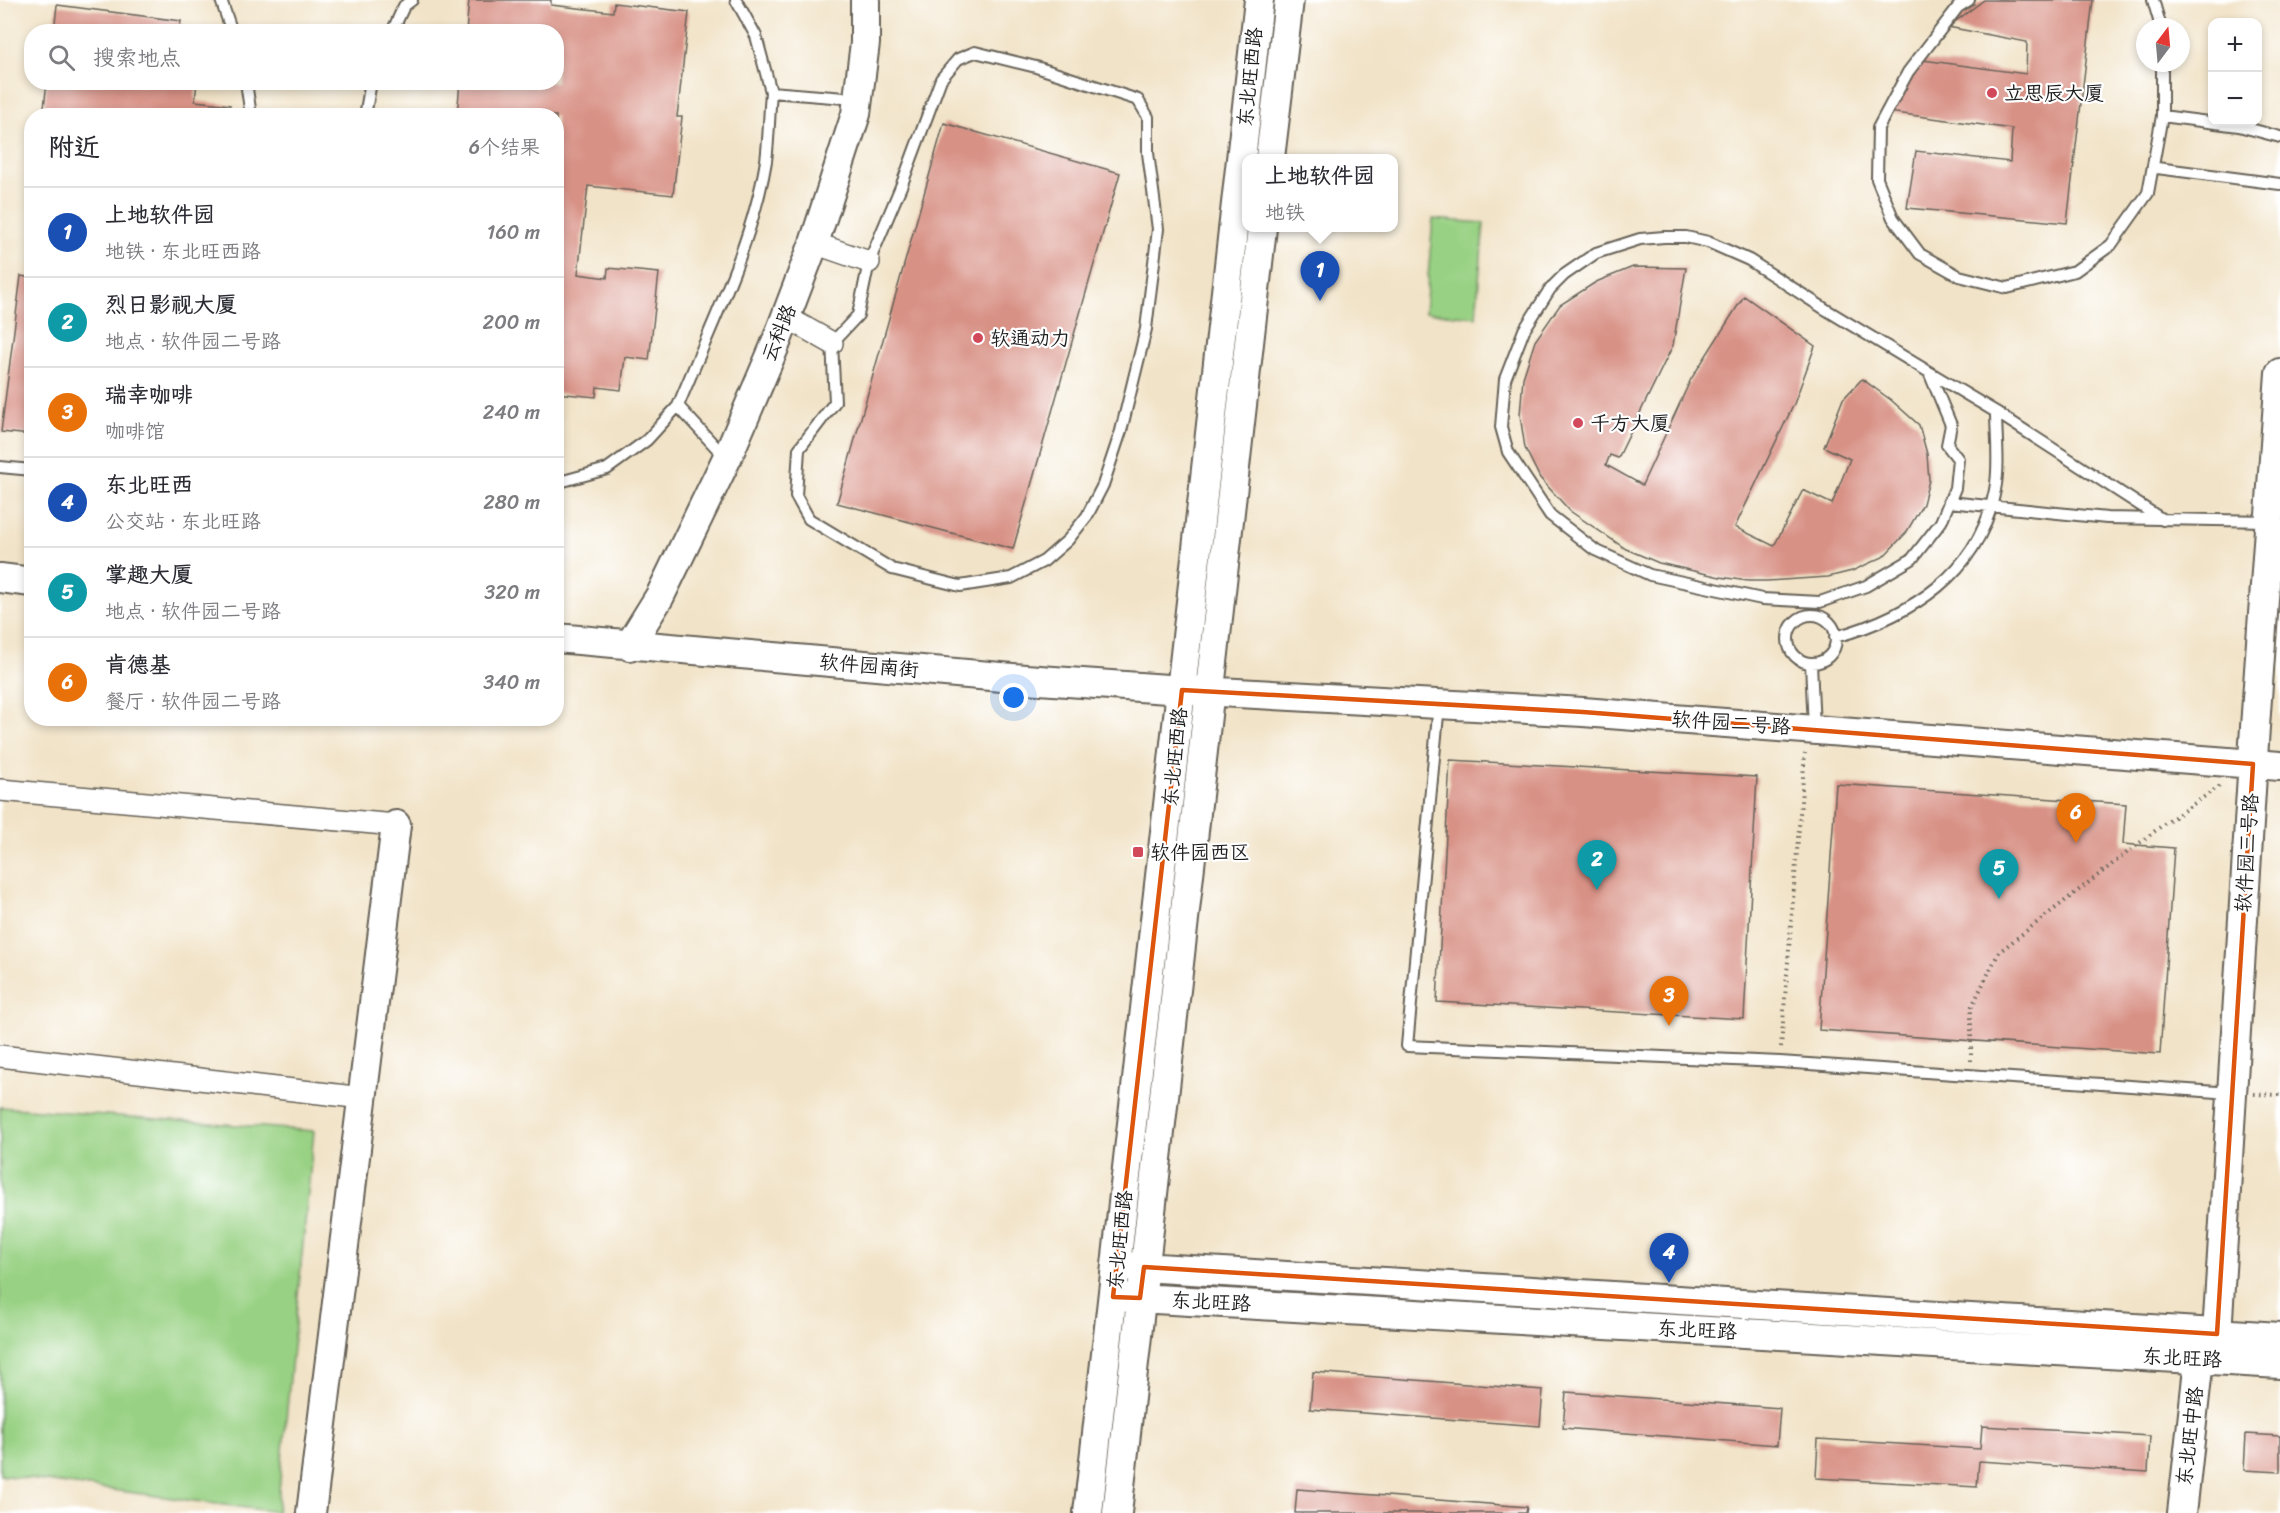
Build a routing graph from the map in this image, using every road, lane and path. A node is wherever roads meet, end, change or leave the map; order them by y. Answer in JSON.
{"nodes":[{"id":1,"x":221,"y":0,"type":"edge"},
{"id":2,"x":412,"y":0,"type":"edge"},
{"id":3,"x":736,"y":0,"type":"edge"},
{"id":4,"x":865,"y":0,"type":"edge"},
{"id":5,"x":1259,"y":0,"type":"edge"},
{"id":6,"x":1288,"y":0,"type":"edge"},
{"id":7,"x":1970,"y":0,"type":"edge"},
{"id":8,"x":2153,"y":0,"type":"edge"},
{"id":9,"x":2158,"y":18,"type":"edge"},
{"id":10,"x":229,"y":24,"type":"edge"},
{"id":11,"x":396,"y":24,"type":"edge"},
{"id":12,"x":2162,"y":72,"type":"edge"},
{"id":13,"x":247,"y":90,"type":"edge"},
{"id":14,"x":370,"y":90,"type":"edge"},
{"id":15,"x":771,"y":92,"type":"junction"},
{"id":16,"x":858,"y":99,"type":"junction"},
{"id":17,"x":250,"y":108,"type":"edge"},
{"id":18,"x":367,"y":108,"type":"edge"},
{"id":19,"x":2162,"y":116,"type":"junction"},
{"id":20,"x":2280,"y":137,"type":"edge"},
{"id":21,"x":1245,"y":154,"type":"edge"},
{"id":22,"x":1271,"y":154,"type":"edge"},
{"id":23,"x":2157,"y":168,"type":"dead end"},
{"id":24,"x":2280,"y":184,"type":"edge"},
{"id":25,"x":1242,"y":186,"type":"edge"},
{"id":26,"x":1262,"y":232,"type":"edge"},
{"id":27,"x":814,"y":243,"type":"junction"},
{"id":28,"x":869,"y":262,"type":"junction"},
{"id":29,"x":786,"y":317,"type":"junction"},
{"id":30,"x":832,"y":343,"type":"junction"},
{"id":31,"x":1929,"y":372,"type":"junction"},
{"id":32,"x":2280,"y":373,"type":"edge"},
{"id":33,"x":678,"y":406,"type":"junction"},
{"id":34,"x":1996,"y":412,"type":"junction"},
{"id":35,"x":727,"y":459,"type":"junction"},
{"id":36,"x":0,"y":466,"type":"edge"},
{"id":37,"x":24,"y":469,"type":"edge"},
{"id":38,"x":564,"y":481,"type":"edge"},
{"id":39,"x":1949,"y":502,"type":"junction"},
{"id":40,"x":1991,"y":508,"type":"junction"},
{"id":41,"x":2163,"y":520,"type":"junction"},
{"id":42,"x":2275,"y":521,"type":"edge"},
{"id":43,"x":0,"y":578,"type":"edge"},
{"id":44,"x":24,"y":581,"type":"edge"},
{"id":45,"x":1808,"y":601,"type":"junction"},
{"id":46,"x":1811,"y":615,"type":"junction"},
{"id":47,"x":1836,"y":637,"type":"junction"},
{"id":48,"x":564,"y":639,"type":"edge"},
{"id":49,"x":629,"y":646,"type":"junction"},
{"id":50,"x":1811,"y":663,"type":"junction"},
{"id":51,"x":1196,"y":691,"type":"junction"},
{"id":52,"x":1439,"y":704,"type":"junction"},
{"id":53,"x":1814,"y":730,"type":"junction"},
{"id":54,"x":2266,"y":765,"type":"edge"},
{"id":55,"x":0,"y":790,"type":"edge"},
{"id":56,"x":396,"y":825,"type":"joint"},
{"id":57,"x":0,"y":1056,"type":"edge"},
{"id":58,"x":1780,"y":1062,"type":"junction"},
{"id":59,"x":1971,"y":1075,"type":"junction"},
{"id":60,"x":2232,"y":1092,"type":"junction"},
{"id":61,"x":363,"y":1098,"type":"junction"},
{"id":62,"x":1130,"y":1267,"type":"junction"},
{"id":63,"x":1127,"y":1298,"type":"junction"},
{"id":64,"x":2217,"y":1334,"type":"junction"},
{"id":65,"x":2280,"y":1337,"type":"edge"},
{"id":66,"x":2199,"y":1359,"type":"junction"},
{"id":67,"x":2280,"y":1364,"type":"edge"},
{"id":68,"x":311,"y":1513,"type":"edge"},
{"id":69,"x":1088,"y":1513,"type":"edge"},
{"id":70,"x":1117,"y":1513,"type":"edge"},
{"id":71,"x":2182,"y":1513,"type":"edge"}],
"edges":[{"from":1,"to":10,"type":"lane"},
{"from":2,"to":11,"type":"lane"},
{"from":3,"to":15,"type":"lane"},
{"from":4,"to":16,"type":"street","name":"云科路"},
{"from":5,"to":21,"type":"street","name":"东北旺西路"},
{"from":6,"to":22,"type":"street","name":"东北旺西路"},
{"from":7,"to":19,"type":"lane"},
{"from":8,"to":9,"type":"lane"},
{"from":12,"to":19,"type":"lane"},
{"from":13,"to":17,"type":"lane"},
{"from":14,"to":18,"type":"lane"},
{"from":15,"to":16,"type":"lane"},
{"from":15,"to":33,"type":"lane"},
{"from":16,"to":27,"type":"street","name":"云科路"},
{"from":19,"to":20,"type":"lane"},
{"from":23,"to":24,"type":"lane"},
{"from":25,"to":51,"type":"street","name":"东北旺西路"},
{"from":26,"to":51,"type":"street","name":"东北旺西路"},
{"from":27,"to":28,"type":"street"},
{"from":27,"to":29,"type":"street","name":"云科路"},
{"from":28,"to":30,"type":"lane"},
{"from":28,"to":30,"type":"lane"},
{"from":29,"to":30,"type":"street"},
{"from":29,"to":35,"type":"street","name":"云科路"},
{"from":31,"to":34,"type":"lane"},
{"from":31,"to":39,"type":"lane"},
{"from":31,"to":45,"type":"lane"},
{"from":32,"to":42,"type":"street","name":"软件园三号路"},
{"from":33,"to":35,"type":"lane"},
{"from":33,"to":38,"type":"lane"},
{"from":34,"to":40,"type":"lane"},
{"from":34,"to":41,"type":"lane"},
{"from":35,"to":49,"type":"street","name":"云科路"},
{"from":36,"to":37,"type":"lane"},
{"from":39,"to":40,"type":"lane"},
{"from":39,"to":45,"type":"lane"},
{"from":40,"to":41,"type":"lane"},
{"from":40,"to":47,"type":"lane"},
{"from":41,"to":42,"type":"lane"},
{"from":42,"to":54,"type":"street","name":"软件园三号路"},
{"from":43,"to":44,"type":"street"},
{"from":45,"to":46,"type":"lane"},
{"from":46,"to":47,"type":"lane"},
{"from":46,"to":50,"type":"lane"},
{"from":47,"to":50,"type":"lane"},
{"from":48,"to":49,"type":"street","name":"软件园南街"},
{"from":49,"to":51,"type":"street","name":"软件园南街"},
{"from":50,"to":53,"type":"lane"},
{"from":51,"to":52,"type":"street","name":"软件园二号路"},
{"from":51,"to":62,"type":"street","name":"东北旺西路"},
{"from":52,"to":53,"type":"street","name":"软件园二号路"},
{"from":52,"to":58,"type":"lane"},
{"from":53,"to":54,"type":"street","name":"软件园二号路"},
{"from":53,"to":58,"type":"path"},
{"from":54,"to":59,"type":"path"},
{"from":54,"to":60,"type":"street","name":"软件园三号路"},
{"from":55,"to":56,"type":"street"},
{"from":56,"to":61,"type":"street"},
{"from":57,"to":61,"type":"street"},
{"from":58,"to":59,"type":"lane"},
{"from":59,"to":60,"type":"lane"},
{"from":60,"to":64,"type":"street","name":"软件园三号路"},
{"from":61,"to":68,"type":"street"},
{"from":62,"to":63,"type":"street","name":"东北旺西路"},
{"from":62,"to":64,"type":"street","name":"东北旺路"},
{"from":63,"to":66,"type":"street","name":"东北旺路"},
{"from":63,"to":69,"type":"street","name":"东北旺西路"},
{"from":63,"to":70,"type":"street","name":"东北旺西路"},
{"from":64,"to":65,"type":"street","name":"东北旺路"},
{"from":64,"to":66,"type":"street"},
{"from":66,"to":67,"type":"street","name":"东北旺路"},
{"from":66,"to":71,"type":"street","name":"东北旺中路"}]}
